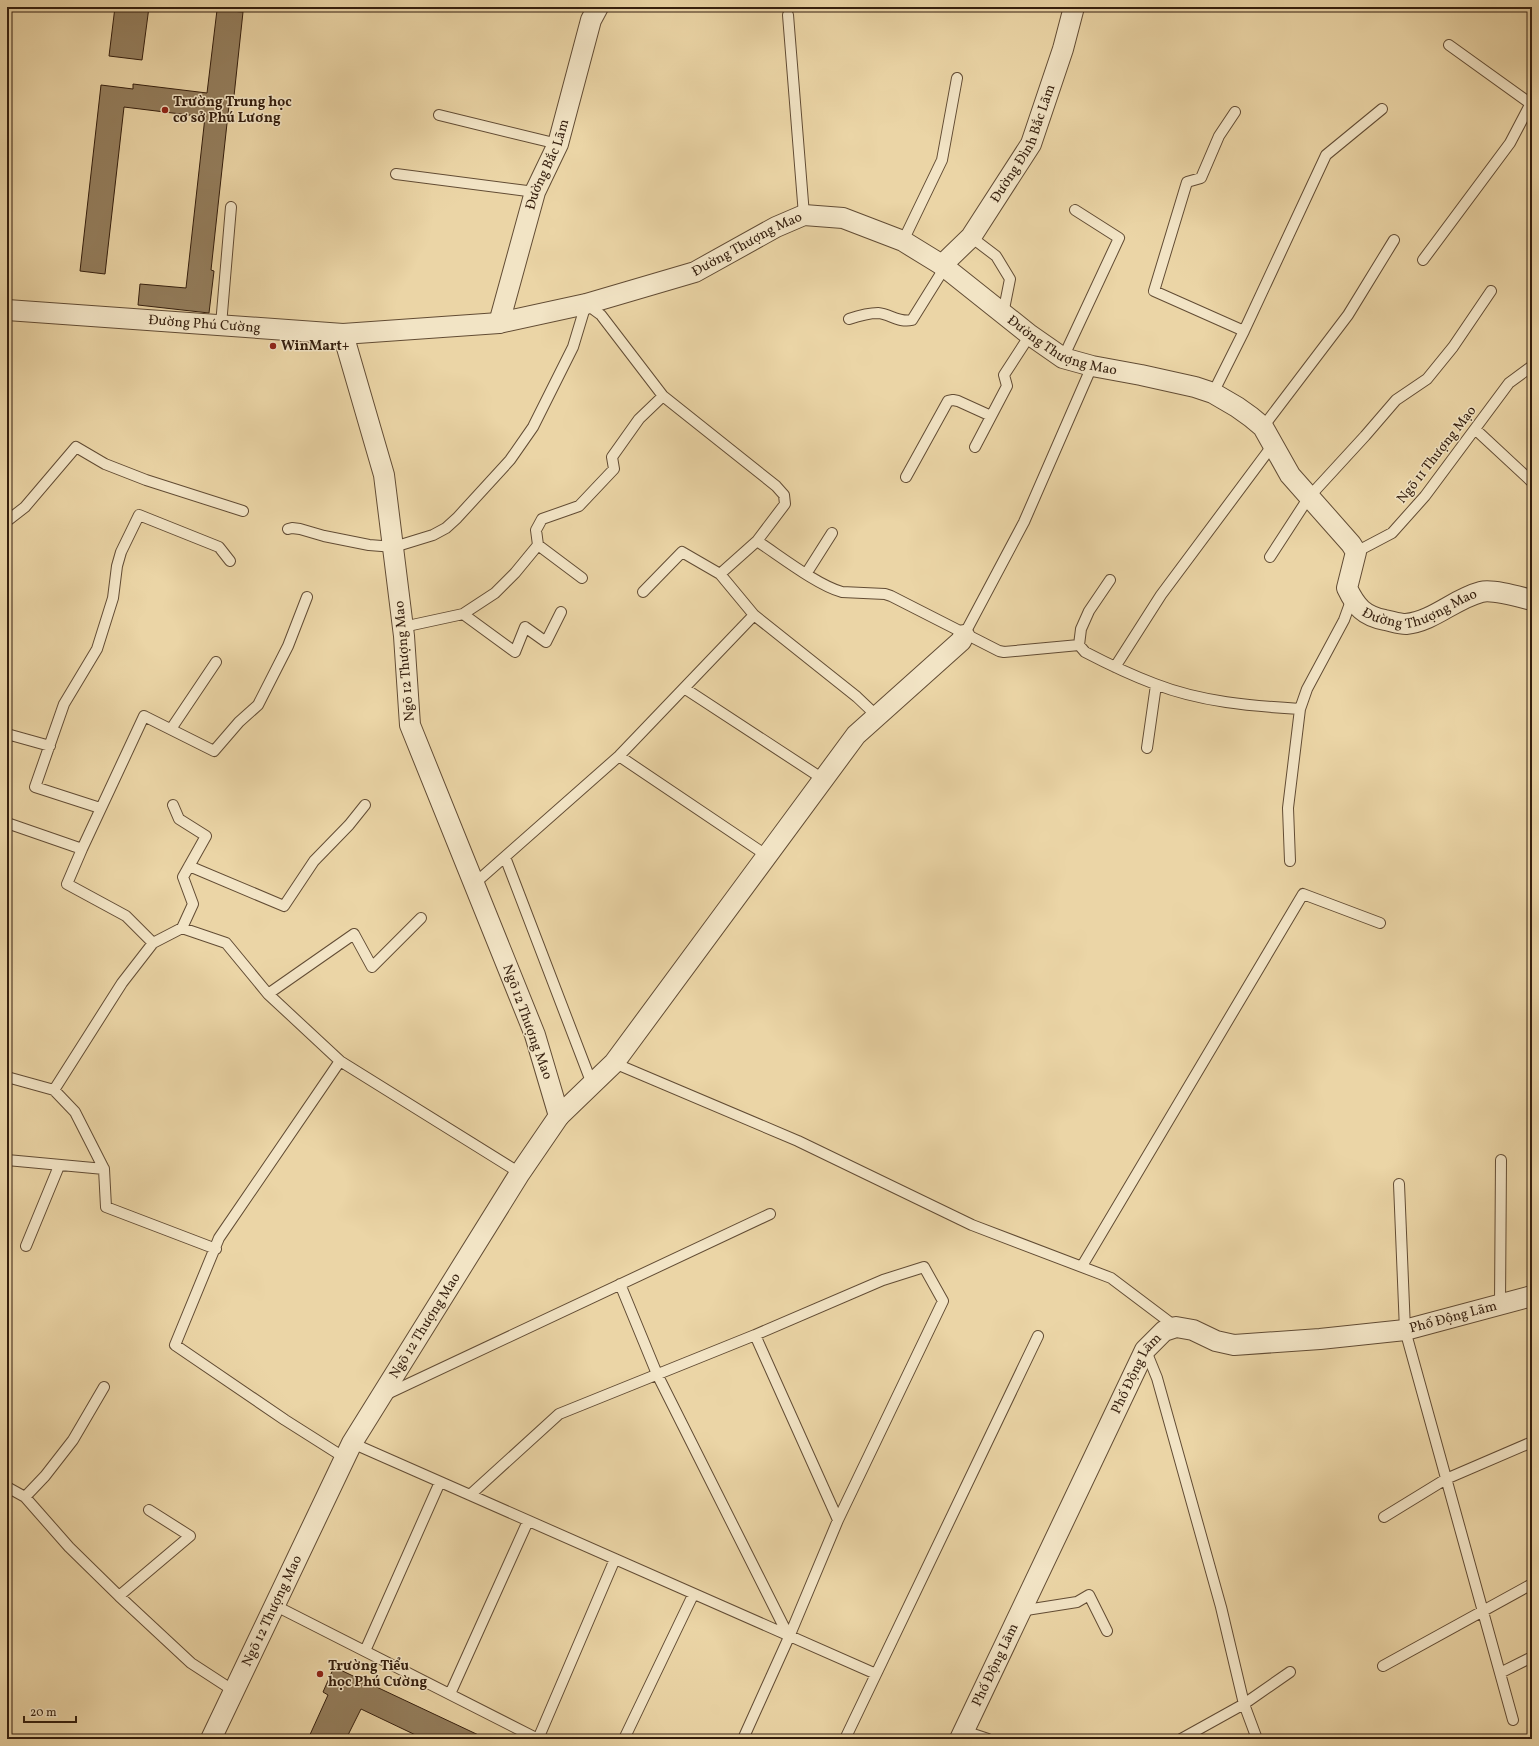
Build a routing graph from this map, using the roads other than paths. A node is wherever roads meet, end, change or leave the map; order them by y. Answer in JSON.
{"nodes":[{"id":1,"x":598,"y":7,"type":"edge"},
{"id":2,"x":1074,"y":7,"type":"edge"},
{"id":3,"x":788,"y":15,"type":"dead end"},
{"id":4,"x":1450,"y":45,"type":"dead end"},
{"id":5,"x":957,"y":78,"type":"dead end"},
{"id":6,"x":1531,"y":102,"type":"edge"},
{"id":7,"x":1382,"y":108,"type":"dead end"},
{"id":8,"x":1235,"y":112,"type":"dead end"},
{"id":9,"x":439,"y":116,"type":"dead end"},
{"id":10,"x":558,"y":144,"type":"junction"},
{"id":11,"x":396,"y":174,"type":"dead end"},
{"id":12,"x":535,"y":192,"type":"junction"},
{"id":13,"x":231,"y":207,"type":"dead end"},
{"id":14,"x":1075,"y":210,"type":"dead end"},
{"id":15,"x":804,"y":215,"type":"junction"},
{"id":16,"x":971,"y":237,"type":"junction"},
{"id":17,"x":1394,"y":240,"type":"dead end"},
{"id":18,"x":903,"y":241,"type":"junction"},
{"id":19,"x":1424,"y":260,"type":"dead end"},
{"id":20,"x":944,"y":266,"type":"junction"},
{"id":21,"x":1491,"y":291,"type":"dead end"},
{"id":22,"x":586,"y":304,"type":"junction"},
{"id":23,"x":7,"y":310,"type":"edge"},
{"id":24,"x":1003,"y":314,"type":"junction"},
{"id":25,"x":849,"y":319,"type":"dead end"},
{"id":26,"x":499,"y":323,"type":"junction"},
{"id":27,"x":221,"y":325,"type":"junction"},
{"id":28,"x":1244,"y":331,"type":"junction"},
{"id":29,"x":343,"y":334,"type":"junction"},
{"id":30,"x":1030,"y":335,"type":"junction"},
{"id":31,"x":1063,"y":358,"type":"junction"},
{"id":32,"x":1092,"y":366,"type":"junction"},
{"id":33,"x":1532,"y":366,"type":"edge"},
{"id":34,"x":1213,"y":393,"type":"junction"},
{"id":35,"x":663,"y":396,"type":"junction"},
{"id":36,"x":991,"y":416,"type":"junction"},
{"id":37,"x":1263,"y":427,"type":"junction"},
{"id":38,"x":1475,"y":429,"type":"junction"},
{"id":39,"x":1272,"y":446,"type":"junction"},
{"id":40,"x":975,"y":447,"type":"dead end"},
{"id":41,"x":906,"y":477,"type":"dead end"},
{"id":42,"x":1532,"y":482,"type":"edge"},
{"id":43,"x":1309,"y":497,"type":"junction"},
{"id":44,"x":243,"y":511,"type":"dead end"},
{"id":45,"x":7,"y":521,"type":"edge"},
{"id":46,"x":288,"y":529,"type":"dead end"},
{"id":47,"x":832,"y":533,"type":"dead end"},
{"id":48,"x":757,"y":541,"type":"junction"},
{"id":49,"x":538,"y":545,"type":"junction"},
{"id":50,"x":394,"y":547,"type":"junction"},
{"id":51,"x":1356,"y":552,"type":"junction"},
{"id":52,"x":1270,"y":557,"type":"dead end"},
{"id":53,"x":230,"y":561,"type":"dead end"},
{"id":54,"x":720,"y":574,"type":"junction"},
{"id":55,"x":806,"y":574,"type":"junction"},
{"id":56,"x":582,"y":578,"type":"dead end"},
{"id":57,"x":1110,"y":580,"type":"dead end"},
{"id":58,"x":643,"y":592,"type":"dead end"},
{"id":59,"x":307,"y":596,"type":"dead end"},
{"id":60,"x":1352,"y":598,"type":"junction"},
{"id":61,"x":1532,"y":600,"type":"edge"},
{"id":62,"x":562,"y":612,"type":"dead end"},
{"id":63,"x":462,"y":614,"type":"junction"},
{"id":64,"x":754,"y":615,"type":"junction"},
{"id":65,"x":403,"y":627,"type":"junction"},
{"id":66,"x":964,"y":635,"type":"junction"},
{"id":67,"x":1079,"y":645,"type":"junction"},
{"id":68,"x":216,"y":662,"type":"dead end"},
{"id":69,"x":1115,"y":668,"type":"junction"},
{"id":70,"x":1156,"y":685,"type":"junction"},
{"id":71,"x":684,"y":688,"type":"junction"},
{"id":72,"x":1300,"y":709,"type":"junction"},
{"id":73,"x":877,"y":716,"type":"junction"},
{"id":74,"x":171,"y":729,"type":"junction"},
{"id":75,"x":7,"y":734,"type":"edge"},
{"id":76,"x":50,"y":746,"type":"junction"},
{"id":77,"x":1147,"y":748,"type":"dead end"},
{"id":78,"x":619,"y":756,"type":"junction"},
{"id":79,"x":823,"y":779,"type":"junction"},
{"id":80,"x":173,"y":804,"type":"dead end"},
{"id":81,"x":365,"y":805,"type":"dead end"},
{"id":82,"x":100,"y":808,"type":"junction"},
{"id":83,"x":7,"y":822,"type":"edge"},
{"id":84,"x":82,"y":849,"type":"junction"},
{"id":85,"x":766,"y":855,"type":"junction"},
{"id":86,"x":505,"y":857,"type":"junction"},
{"id":87,"x":1290,"y":862,"type":"dead end"},
{"id":88,"x":189,"y":866,"type":"junction"},
{"id":89,"x":474,"y":884,"type":"junction"},
{"id":90,"x":421,"y":918,"type":"dead end"},
{"id":91,"x":1380,"y":923,"type":"dead end"},
{"id":92,"x":182,"y":928,"type":"junction"},
{"id":93,"x":153,"y":943,"type":"junction"},
{"id":94,"x":268,"y":994,"type":"junction"},
{"id":95,"x":340,"y":1061,"type":"junction"},
{"id":96,"x":614,"y":1063,"type":"junction"},
{"id":97,"x":7,"y":1077,"type":"edge"},
{"id":98,"x":592,"y":1084,"type":"junction"},
{"id":99,"x":54,"y":1090,"type":"junction"},
{"id":100,"x":559,"y":1116,"type":"junction"},
{"id":101,"x":7,"y":1160,"type":"edge"},
{"id":102,"x":1501,"y":1160,"type":"dead end"},
{"id":103,"x":59,"y":1166,"type":"junction"},
{"id":104,"x":104,"y":1169,"type":"junction"},
{"id":105,"x":520,"y":1173,"type":"junction"},
{"id":106,"x":1399,"y":1184,"type":"dead end"},
{"id":107,"x":770,"y":1214,"type":"dead end"},
{"id":108,"x":26,"y":1246,"type":"dead end"},
{"id":109,"x":216,"y":1249,"type":"junction"},
{"id":110,"x":1082,"y":1266,"type":"junction"},
{"id":111,"x":620,"y":1284,"type":"junction"},
{"id":112,"x":1532,"y":1296,"type":"edge"},
{"id":113,"x":1500,"y":1304,"type":"junction"},
{"id":114,"x":1176,"y":1327,"type":"junction"},
{"id":115,"x":1405,"y":1330,"type":"junction"},
{"id":116,"x":755,"y":1335,"type":"junction"},
{"id":117,"x":1038,"y":1336,"type":"dead end"},
{"id":118,"x":1145,"y":1350,"type":"junction"},
{"id":119,"x":657,"y":1374,"type":"junction"},
{"id":120,"x":104,"y":1387,"type":"dead end"},
{"id":121,"x":381,"y":1396,"type":"junction"},
{"id":122,"x":1532,"y":1442,"type":"edge"},
{"id":123,"x":348,"y":1450,"type":"junction"},
{"id":124,"x":1446,"y":1479,"type":"junction"},
{"id":125,"x":440,"y":1482,"type":"junction"},
{"id":126,"x":7,"y":1487,"type":"edge"},
{"id":127,"x":470,"y":1495,"type":"junction"},
{"id":128,"x":25,"y":1497,"type":"junction"},
{"id":129,"x":149,"y":1510,"type":"dead end"},
{"id":130,"x":1384,"y":1518,"type":"dead end"},
{"id":131,"x":838,"y":1520,"type":"junction"},
{"id":132,"x":528,"y":1521,"type":"junction"},
{"id":133,"x":615,"y":1559,"type":"junction"},
{"id":134,"x":1532,"y":1584,"type":"edge"},
{"id":135,"x":693,"y":1595,"type":"junction"},
{"id":136,"x":119,"y":1596,"type":"junction"},
{"id":137,"x":274,"y":1606,"type":"junction"},
{"id":138,"x":1483,"y":1610,"type":"junction"},
{"id":139,"x":1020,"y":1611,"type":"junction"},
{"id":140,"x":1107,"y":1631,"type":"dead end"},
{"id":141,"x":789,"y":1637,"type":"junction"},
{"id":142,"x":364,"y":1651,"type":"junction"},
{"id":143,"x":1532,"y":1657,"type":"edge"},
{"id":144,"x":1383,"y":1666,"type":"dead end"},
{"id":145,"x":1290,"y":1672,"type":"dead end"},
{"id":146,"x":1500,"y":1673,"type":"junction"},
{"id":147,"x":876,"y":1674,"type":"junction"},
{"id":148,"x":234,"y":1691,"type":"junction"},
{"id":149,"x":450,"y":1694,"type":"junction"},
{"id":150,"x":1244,"y":1704,"type":"junction"},
{"id":151,"x":1514,"y":1720,"type":"dead end"},
{"id":152,"x":962,"y":1735,"type":"edge"},
{"id":153,"x":211,"y":1739,"type":"edge"},
{"id":154,"x":538,"y":1739,"type":"edge"},
{"id":155,"x":624,"y":1739,"type":"edge"},
{"id":156,"x":743,"y":1739,"type":"edge"},
{"id":157,"x":845,"y":1739,"type":"edge"},
{"id":158,"x":988,"y":1739,"type":"edge"},
{"id":159,"x":1181,"y":1739,"type":"edge"},
{"id":160,"x":1256,"y":1739,"type":"edge"}],
"edges":[{"from":1,"to":10,"type":"street","name":"Đường Bắc Lãm"},
{"from":2,"to":16,"type":"street","name":"Đường Đình Bắc Lãm"},
{"from":3,"to":15,"type":"lane"},
{"from":4,"to":6,"type":"lane"},
{"from":5,"to":18,"type":"lane"},
{"from":6,"to":19,"type":"lane"},
{"from":7,"to":28,"type":"lane"},
{"from":8,"to":28,"type":"lane"},
{"from":9,"to":10,"type":"lane"},
{"from":10,"to":12,"type":"street","name":"Đường Bắc Lãm"},
{"from":11,"to":12,"type":"lane"},
{"from":12,"to":26,"type":"street","name":"Đường Bắc Lãm"},
{"from":13,"to":27,"type":"lane"},
{"from":14,"to":31,"type":"lane"},
{"from":15,"to":18,"type":"street","name":"Đường Thượng Mao"},
{"from":15,"to":22,"type":"street","name":"Đường Thượng Mao"},
{"from":16,"to":20,"type":"street","name":"Đường Đình Bắc Lãm"},
{"from":16,"to":24,"type":"lane"},
{"from":17,"to":37,"type":"lane"},
{"from":18,"to":20,"type":"street","name":"Đường Thượng Mao"},
{"from":20,"to":24,"type":"street","name":"Đường Thượng Mao"},
{"from":20,"to":25,"type":"lane"},
{"from":21,"to":43,"type":"lane"},
{"from":22,"to":26,"type":"street","name":"Đường Thượng Mao"},
{"from":22,"to":35,"type":"lane"},
{"from":22,"to":50,"type":"lane"},
{"from":23,"to":27,"type":"street","name":"Đường Phú Cường"},
{"from":24,"to":30,"type":"street","name":"Đường Thượng Mao"},
{"from":26,"to":29,"type":"street","name":"Đường Phú Cường"},
{"from":27,"to":29,"type":"street","name":"Đường Phú Cường"},
{"from":28,"to":34,"type":"lane"},
{"from":29,"to":50,"type":"street","name":"Ngõ 12 Thượng Mao"},
{"from":30,"to":31,"type":"street","name":"Đường Thượng Mao"},
{"from":30,"to":36,"type":"lane"},
{"from":31,"to":32,"type":"street","name":"Đường Thượng Mao"},
{"from":32,"to":34,"type":"street","name":"Đường Thượng Mao"},
{"from":32,"to":66,"type":"lane"},
{"from":33,"to":38,"type":"lane","name":"Ngõ 11 Thượng Mạo"},
{"from":34,"to":37,"type":"street","name":"Đường Thượng Mao"},
{"from":35,"to":48,"type":"lane"},
{"from":35,"to":49,"type":"lane"},
{"from":36,"to":40,"type":"lane"},
{"from":36,"to":41,"type":"lane"},
{"from":37,"to":39,"type":"street","name":"Đường Thượng Mao"},
{"from":38,"to":42,"type":"lane"},
{"from":38,"to":51,"type":"lane","name":"Ngõ 11 Thượng Mạo"},
{"from":39,"to":43,"type":"street","name":"Đường Thượng Mao"},
{"from":39,"to":69,"type":"lane"},
{"from":43,"to":51,"type":"street","name":"Đường Thượng Mao"},
{"from":43,"to":52,"type":"lane"},
{"from":44,"to":45,"type":"lane"},
{"from":46,"to":50,"type":"lane"},
{"from":47,"to":55,"type":"lane"},
{"from":48,"to":54,"type":"lane"},
{"from":48,"to":55,"type":"lane"},
{"from":49,"to":56,"type":"lane"},
{"from":49,"to":63,"type":"lane"},
{"from":50,"to":65,"type":"street","name":"Ngõ 12 Thượng Mao"},
{"from":51,"to":60,"type":"street","name":"Đường Thượng Mao"},
{"from":53,"to":76,"type":"lane"},
{"from":54,"to":58,"type":"lane"},
{"from":54,"to":64,"type":"lane"},
{"from":55,"to":66,"type":"lane"},
{"from":57,"to":67,"type":"lane"},
{"from":59,"to":74,"type":"lane"},
{"from":60,"to":61,"type":"street","name":"Đường Thượng Mao"},
{"from":60,"to":72,"type":"lane"},
{"from":62,"to":63,"type":"lane"},
{"from":63,"to":65,"type":"lane"},
{"from":64,"to":71,"type":"lane"},
{"from":64,"to":73,"type":"lane"},
{"from":65,"to":89,"type":"street","name":"Ngõ 12 Thượng Mao"},
{"from":66,"to":67,"type":"lane"},
{"from":66,"to":73,"type":"street"},
{"from":67,"to":69,"type":"lane"},
{"from":68,"to":74,"type":"lane"},
{"from":69,"to":70,"type":"lane"},
{"from":70,"to":72,"type":"lane"},
{"from":70,"to":77,"type":"lane"},
{"from":71,"to":78,"type":"lane"},
{"from":71,"to":79,"type":"lane"},
{"from":72,"to":87,"type":"lane"},
{"from":73,"to":79,"type":"street"},
{"from":74,"to":82,"type":"lane"},
{"from":75,"to":76,"type":"lane"},
{"from":76,"to":82,"type":"lane"},
{"from":78,"to":85,"type":"lane"},
{"from":78,"to":86,"type":"lane"},
{"from":79,"to":85,"type":"street"},
{"from":80,"to":88,"type":"lane"},
{"from":81,"to":88,"type":"lane"},
{"from":82,"to":84,"type":"lane"},
{"from":83,"to":84,"type":"lane"},
{"from":84,"to":93,"type":"lane"},
{"from":85,"to":96,"type":"street"},
{"from":86,"to":89,"type":"lane"},
{"from":86,"to":98,"type":"lane"},
{"from":88,"to":92,"type":"lane"},
{"from":89,"to":100,"type":"street","name":"Ngõ 12 Thượng Mao"},
{"from":90,"to":94,"type":"lane"},
{"from":91,"to":110,"type":"lane"},
{"from":92,"to":93,"type":"lane"},
{"from":92,"to":94,"type":"lane"},
{"from":93,"to":99,"type":"lane"},
{"from":94,"to":95,"type":"lane"},
{"from":95,"to":105,"type":"lane"},
{"from":95,"to":109,"type":"lane"},
{"from":96,"to":98,"type":"street"},
{"from":96,"to":110,"type":"lane"},
{"from":97,"to":99,"type":"lane"},
{"from":98,"to":100,"type":"street"},
{"from":99,"to":104,"type":"lane"},
{"from":100,"to":105,"type":"street","name":"Ngõ 12 Thượng Mao"},
{"from":101,"to":103,"type":"lane"},
{"from":102,"to":113,"type":"lane"},
{"from":103,"to":104,"type":"lane"},
{"from":103,"to":108,"type":"lane"},
{"from":104,"to":109,"type":"lane"},
{"from":105,"to":121,"type":"street","name":"Ngõ 12 Thượng Mao"},
{"from":106,"to":115,"type":"lane"},
{"from":107,"to":111,"type":"lane"},
{"from":109,"to":123,"type":"lane"},
{"from":110,"to":114,"type":"lane"},
{"from":111,"to":119,"type":"lane"},
{"from":111,"to":121,"type":"lane"},
{"from":112,"to":113,"type":"street","name":"Phố Động Lãm"},
{"from":113,"to":115,"type":"street","name":"Phố Động Lãm"},
{"from":114,"to":115,"type":"street","name":"Phố Động Lãm"},
{"from":114,"to":118,"type":"street","name":"Phố Động Lãm"},
{"from":115,"to":124,"type":"lane"},
{"from":116,"to":119,"type":"lane"},
{"from":116,"to":131,"type":"lane"},
{"from":116,"to":131,"type":"lane"},
{"from":117,"to":147,"type":"lane"},
{"from":118,"to":139,"type":"street","name":"Phố Động Lãm"},
{"from":118,"to":150,"type":"lane"},
{"from":119,"to":127,"type":"lane"},
{"from":119,"to":141,"type":"lane"},
{"from":120,"to":128,"type":"lane"},
{"from":121,"to":123,"type":"street","name":"Ngõ 12 Thượng Mao"},
{"from":122,"to":124,"type":"lane"},
{"from":123,"to":125,"type":"lane"},
{"from":123,"to":137,"type":"street","name":"Ngõ 12 Thượng Mao"},
{"from":124,"to":130,"type":"lane"},
{"from":124,"to":138,"type":"lane"},
{"from":125,"to":127,"type":"lane"},
{"from":125,"to":142,"type":"lane"},
{"from":126,"to":128,"type":"lane"},
{"from":127,"to":132,"type":"lane"},
{"from":128,"to":136,"type":"lane"},
{"from":129,"to":136,"type":"lane"},
{"from":131,"to":141,"type":"lane"},
{"from":132,"to":133,"type":"lane"},
{"from":132,"to":149,"type":"lane"},
{"from":133,"to":135,"type":"lane"},
{"from":133,"to":154,"type":"lane"},
{"from":134,"to":138,"type":"lane"},
{"from":135,"to":141,"type":"lane"},
{"from":135,"to":155,"type":"lane"},
{"from":136,"to":148,"type":"lane"},
{"from":137,"to":142,"type":"lane"},
{"from":137,"to":148,"type":"street","name":"Ngõ 12 Thượng Mao"},
{"from":138,"to":144,"type":"lane"},
{"from":138,"to":146,"type":"lane"},
{"from":139,"to":140,"type":"lane"},
{"from":139,"to":152,"type":"street","name":"Phố Động Lãm"},
{"from":141,"to":147,"type":"lane"},
{"from":141,"to":156,"type":"lane"},
{"from":142,"to":149,"type":"lane"},
{"from":143,"to":146,"type":"lane"},
{"from":145,"to":150,"type":"lane"},
{"from":146,"to":151,"type":"lane"},
{"from":147,"to":157,"type":"lane"},
{"from":148,"to":153,"type":"street","name":"Ngõ 12 Thượng Mao"},
{"from":149,"to":154,"type":"lane"},
{"from":150,"to":159,"type":"lane"},
{"from":150,"to":160,"type":"lane"},
{"from":152,"to":158,"type":"lane"}]}
